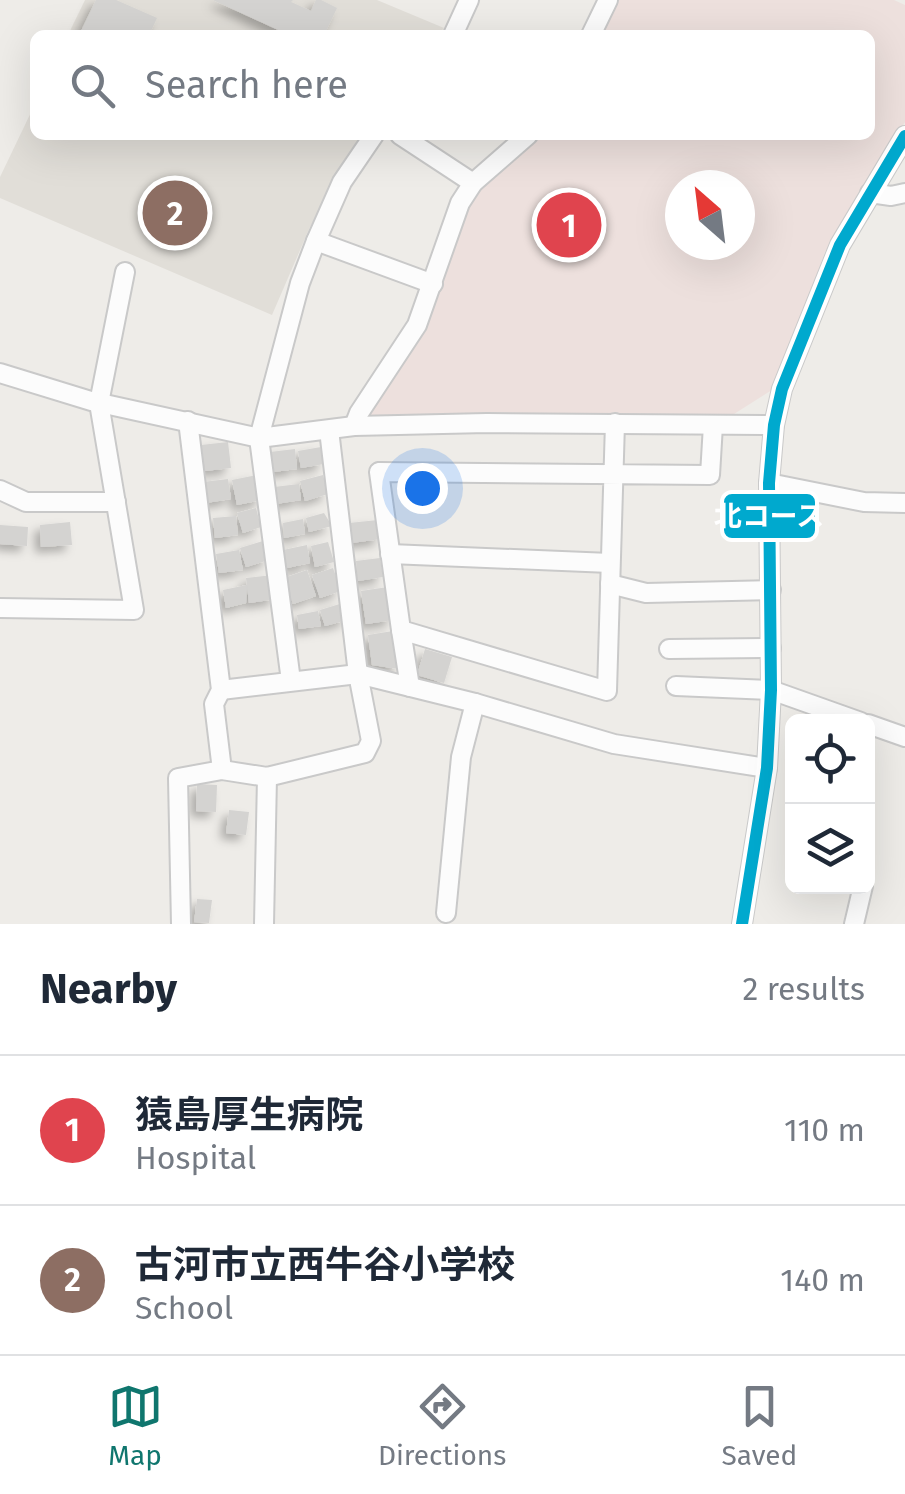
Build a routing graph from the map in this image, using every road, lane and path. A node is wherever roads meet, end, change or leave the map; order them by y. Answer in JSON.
{"nodes":[{"id":1,"x":468,"y":0,"type":"edge"},
{"id":2,"x":608,"y":0,"type":"edge"},
{"id":3,"x":455,"y":30,"type":"edge"},
{"id":4,"x":593,"y":30,"type":"edge"},
{"id":5,"x":905,"y":136,"type":"edge"},
{"id":6,"x":371,"y":140,"type":"edge"},
{"id":7,"x":408,"y":140,"type":"edge"},
{"id":8,"x":522,"y":140,"type":"edge"},
{"id":9,"x":473,"y":183,"type":"junction"},
{"id":10,"x":870,"y":193,"type":"junction"},
{"id":11,"x":905,"y":193,"type":"edge"},
{"id":12,"x":316,"y":241,"type":"junction"},
{"id":13,"x":125,"y":272,"type":"dead end"},
{"id":14,"x":433,"y":284,"type":"junction"},
{"id":15,"x":0,"y":374,"type":"edge"},
{"id":16,"x":99,"y":403,"type":"junction"},
{"id":17,"x":188,"y":421,"type":"junction"},
{"id":18,"x":616,"y":423,"type":"junction"},
{"id":19,"x":714,"y":424,"type":"junction"},
{"id":20,"x":774,"y":425,"type":"junction"},
{"id":21,"x":354,"y":426,"type":"junction"},
{"id":22,"x":329,"y":430,"type":"junction"},
{"id":23,"x":259,"y":438,"type":"junction"},
{"id":24,"x":612,"y":474,"type":"junction"},
{"id":25,"x":769,"y":484,"type":"junction"},
{"id":26,"x":0,"y":490,"type":"edge"},
{"id":27,"x":116,"y":502,"type":"junction"},
{"id":28,"x":905,"y":502,"type":"edge"},
{"id":29,"x":390,"y":554,"type":"junction"},
{"id":30,"x":610,"y":563,"type":"junction"},
{"id":31,"x":610,"y":584,"type":"junction"},
{"id":32,"x":771,"y":590,"type":"junction"},
{"id":33,"x":0,"y":608,"type":"edge"},
{"id":34,"x":400,"y":630,"type":"junction"},
{"id":35,"x":771,"y":648,"type":"junction"},
{"id":36,"x":669,"y":649,"type":"dead end"},
{"id":37,"x":358,"y":674,"type":"junction"},
{"id":38,"x":290,"y":681,"type":"junction"},
{"id":39,"x":676,"y":686,"type":"dead end"},
{"id":40,"x":410,"y":687,"type":"junction"},
{"id":41,"x":220,"y":690,"type":"junction"},
{"id":42,"x":771,"y":690,"type":"junction"},
{"id":43,"x":475,"y":703,"type":"junction"},
{"id":44,"x":839,"y":714,"type":"edge"},
{"id":45,"x":875,"y":727,"type":"edge"},
{"id":46,"x":905,"y":737,"type":"edge"},
{"id":47,"x":767,"y":768,"type":"junction"},
{"id":48,"x":222,"y":770,"type":"junction"},
{"id":49,"x":268,"y":777,"type":"junction"},
{"id":50,"x":860,"y":894,"type":"edge"},
{"id":51,"x":446,"y":913,"type":"dead end"},
{"id":52,"x":181,"y":924,"type":"edge"},
{"id":53,"x":264,"y":924,"type":"edge"},
{"id":54,"x":742,"y":924,"type":"edge"},
{"id":55,"x":854,"y":924,"type":"edge"}],
"edges":[{"from":1,"to":3,"type":"street"},
{"from":2,"to":4,"type":"street"},
{"from":5,"to":10,"type":"street"},
{"from":6,"to":12,"type":"street"},
{"from":7,"to":9,"type":"street"},
{"from":8,"to":9,"type":"street"},
{"from":9,"to":14,"type":"street"},
{"from":10,"to":11,"type":"street"},
{"from":10,"to":20,"type":"street"},
{"from":12,"to":14,"type":"street"},
{"from":12,"to":23,"type":"street"},
{"from":13,"to":16,"type":"street"},
{"from":14,"to":21,"type":"street"},
{"from":15,"to":16,"type":"street"},
{"from":16,"to":17,"type":"street"},
{"from":16,"to":27,"type":"street"},
{"from":17,"to":23,"type":"street"},
{"from":17,"to":41,"type":"street"},
{"from":18,"to":19,"type":"street"},
{"from":18,"to":21,"type":"street"},
{"from":18,"to":24,"type":"street"},
{"from":19,"to":20,"type":"street"},
{"from":19,"to":24,"type":"street"},
{"from":20,"to":25,"type":"street"},
{"from":21,"to":22,"type":"street"},
{"from":22,"to":23,"type":"street"},
{"from":22,"to":37,"type":"street"},
{"from":23,"to":38,"type":"street"},
{"from":24,"to":29,"type":"street"},
{"from":24,"to":30,"type":"street"},
{"from":25,"to":28,"type":"street"},
{"from":25,"to":32,"type":"street"},
{"from":26,"to":27,"type":"street"},
{"from":27,"to":33,"type":"street"},
{"from":29,"to":30,"type":"street"},
{"from":29,"to":34,"type":"street"},
{"from":30,"to":31,"type":"street"},
{"from":31,"to":32,"type":"street"},
{"from":31,"to":34,"type":"street"},
{"from":32,"to":35,"type":"street"},
{"from":34,"to":40,"type":"street"},
{"from":35,"to":36,"type":"street"},
{"from":35,"to":42,"type":"street"},
{"from":37,"to":38,"type":"street"},
{"from":37,"to":40,"type":"street"},
{"from":37,"to":49,"type":"street"},
{"from":38,"to":41,"type":"street"},
{"from":39,"to":42,"type":"street"},
{"from":40,"to":43,"type":"street"},
{"from":41,"to":48,"type":"street"},
{"from":42,"to":44,"type":"street"},
{"from":42,"to":47,"type":"street"},
{"from":43,"to":47,"type":"street"},
{"from":43,"to":51,"type":"street"},
{"from":45,"to":46,"type":"street"},
{"from":47,"to":54,"type":"street"},
{"from":48,"to":49,"type":"street"},
{"from":48,"to":52,"type":"street"},
{"from":49,"to":53,"type":"street"},
{"from":50,"to":55,"type":"street"}]}
